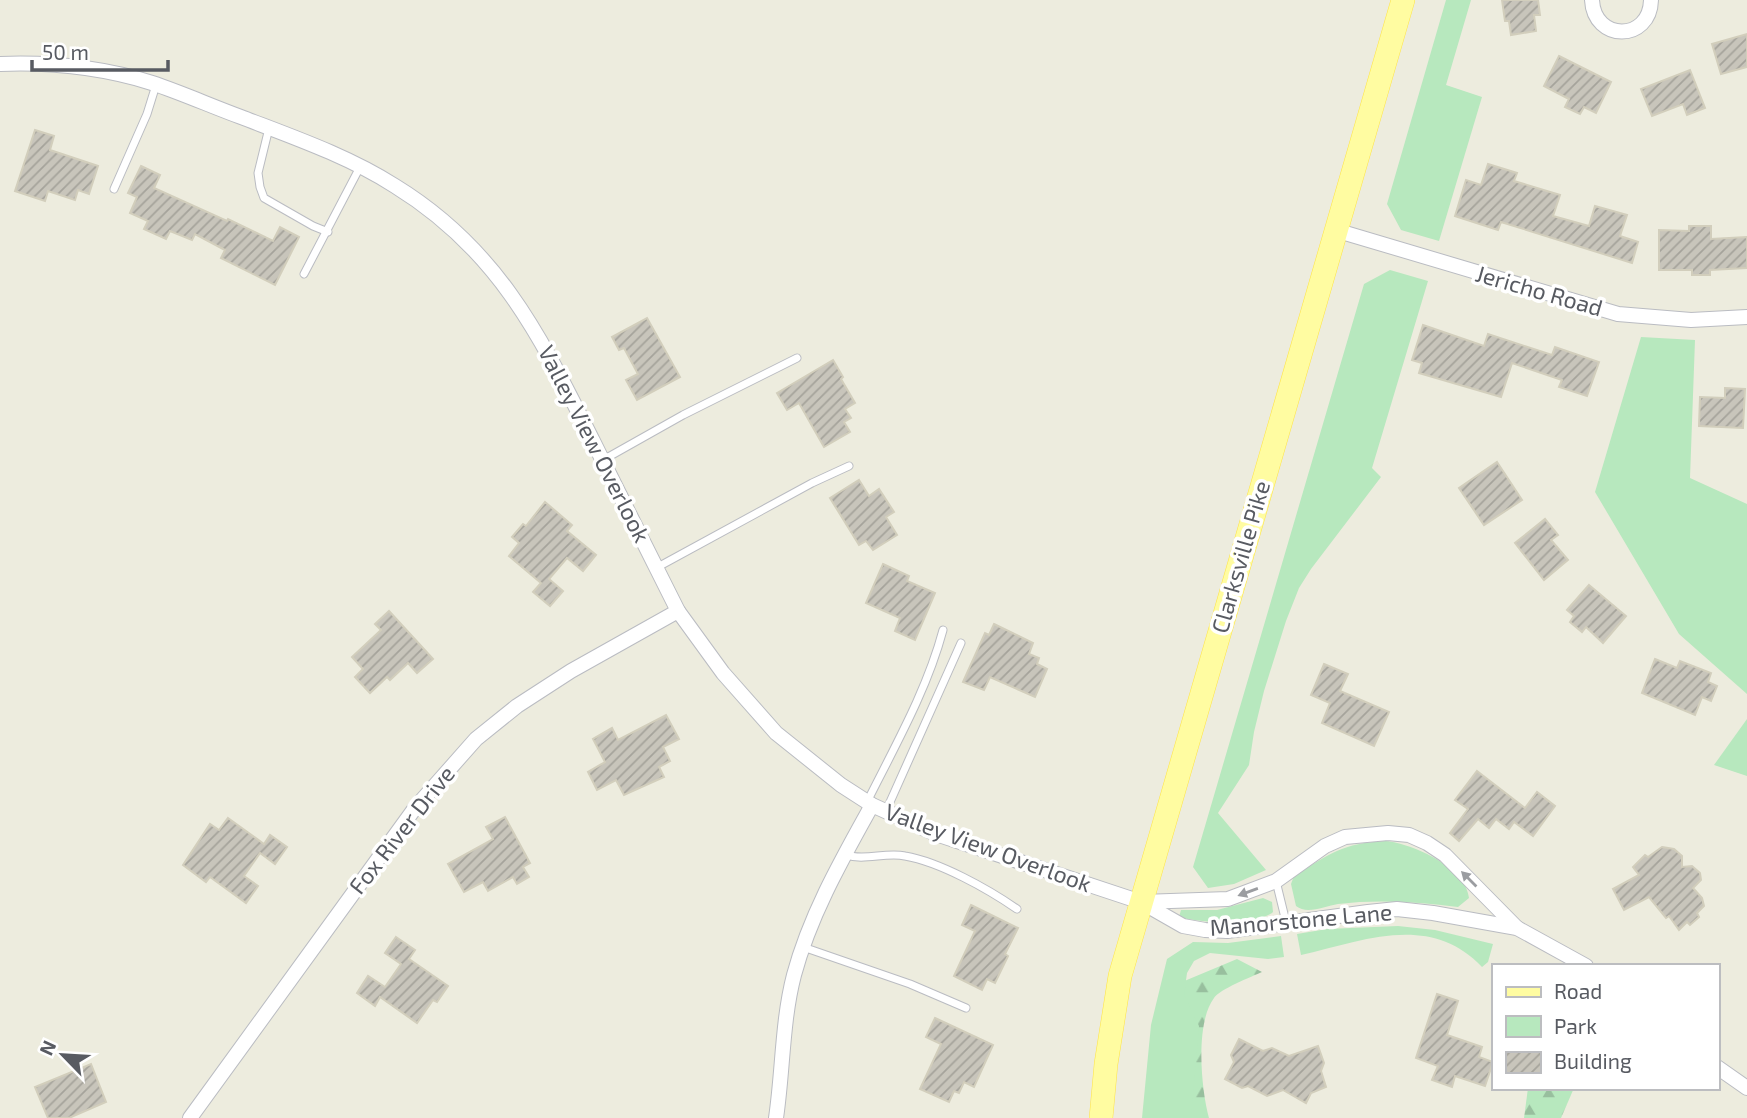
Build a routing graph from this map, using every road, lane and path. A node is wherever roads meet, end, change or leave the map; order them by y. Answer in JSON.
{"nodes":[{"id":1,"x":1402,"y":0,"type":"edge"},
{"id":2,"x":1592,"y":0,"type":"edge"},
{"id":3,"x":1651,"y":0,"type":"edge"},
{"id":4,"x":0,"y":64,"type":"edge"},
{"id":5,"x":156,"y":85,"type":"junction"},
{"id":6,"x":269,"y":128,"type":"junction"},
{"id":7,"x":360,"y":167,"type":"junction"},
{"id":8,"x":114,"y":190,"type":"dead end"},
{"id":9,"x":1335,"y":230,"type":"junction"},
{"id":10,"x":328,"y":232,"type":"junction"},
{"id":11,"x":304,"y":274,"type":"dead end"},
{"id":12,"x":1747,"y":317,"type":"edge"},
{"id":13,"x":797,"y":358,"type":"dead end"},
{"id":14,"x":602,"y":460,"type":"junction"},
{"id":15,"x":849,"y":466,"type":"dead end"},
{"id":16,"x":656,"y":568,"type":"junction"},
{"id":17,"x":678,"y":611,"type":"junction"},
{"id":18,"x":943,"y":630,"type":"dead end"},
{"id":19,"x":961,"y":643,"type":"dead end"},
{"id":20,"x":875,"y":806,"type":"junction"},
{"id":21,"x":845,"y":855,"type":"junction"},
{"id":22,"x":1276,"y":881,"type":"junction"},
{"id":23,"x":1141,"y":902,"type":"junction"},
{"id":24,"x":1017,"y":909,"type":"dead end"},
{"id":25,"x":1286,"y":922,"type":"junction"},
{"id":26,"x":1517,"y":928,"type":"junction"},
{"id":27,"x":803,"y":947,"type":"junction"},
{"id":28,"x":1582,"y":964,"type":"edge"},
{"id":29,"x":966,"y":1008,"type":"dead end"},
{"id":30,"x":1719,"y":1068,"type":"edge"},
{"id":31,"x":1747,"y":1088,"type":"edge"},
{"id":32,"x":190,"y":1118,"type":"edge"},
{"id":33,"x":776,"y":1118,"type":"edge"},
{"id":34,"x":1101,"y":1118,"type":"edge"}],
"edges":[{"from":1,"to":9,"type":"main road","name":"Clarksville Pike"},
{"from":2,"to":3,"type":"street"},
{"from":4,"to":5,"type":"street","name":"Valley View Overlook"},
{"from":5,"to":6,"type":"street","name":"Valley View Overlook"},
{"from":5,"to":8,"type":"lane"},
{"from":6,"to":7,"type":"street","name":"Valley View Overlook"},
{"from":6,"to":10,"type":"lane"},
{"from":7,"to":10,"type":"lane"},
{"from":7,"to":14,"type":"street","name":"Valley View Overlook"},
{"from":9,"to":12,"type":"street","name":"Jericho Road"},
{"from":9,"to":23,"type":"main road","name":"Clarksville Pike"},
{"from":10,"to":11,"type":"lane"},
{"from":13,"to":14,"type":"lane"},
{"from":14,"to":16,"type":"street","name":"Valley View Overlook"},
{"from":15,"to":16,"type":"lane"},
{"from":16,"to":17,"type":"street","name":"Valley View Overlook"},
{"from":17,"to":20,"type":"street","name":"Valley View Overlook"},
{"from":17,"to":32,"type":"street","name":"Fox River Drive"},
{"from":18,"to":20,"type":"lane"},
{"from":19,"to":20,"type":"lane"},
{"from":20,"to":21,"type":"street"},
{"from":20,"to":23,"type":"street","name":"Valley View Overlook"},
{"from":21,"to":24,"type":"lane"},
{"from":21,"to":27,"type":"street"},
{"from":22,"to":23,"type":"street","name":"Manorstone Lane","one_way":true},
{"from":22,"to":25,"type":"lane"},
{"from":26,"to":22,"type":"street","name":"Manorstone Lane","one_way":true},
{"from":23,"to":25,"type":"street","name":"Manorstone Lane"},
{"from":23,"to":34,"type":"main road","name":"Clarksville Pike"},
{"from":25,"to":26,"type":"street","name":"Manorstone Lane"},
{"from":26,"to":28,"type":"street","name":"Manorstone Lane"},
{"from":27,"to":29,"type":"lane"},
{"from":27,"to":33,"type":"street"},
{"from":30,"to":31,"type":"street"}]}
